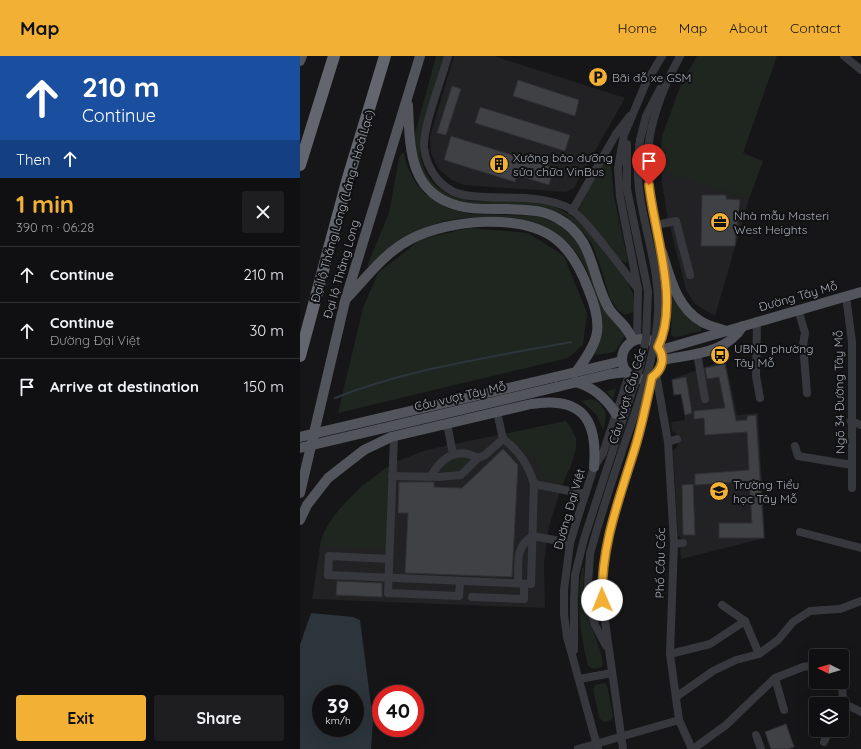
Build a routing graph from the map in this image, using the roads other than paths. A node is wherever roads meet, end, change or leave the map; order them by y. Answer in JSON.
{"nodes":[{"id":1,"x":302,"y":56,"type":"edge"},
{"id":2,"x":334,"y":56,"type":"edge"},
{"id":3,"x":385,"y":56,"type":"edge"},
{"id":4,"x":420,"y":56,"type":"edge"},
{"id":5,"x":448,"y":56,"type":"edge"},
{"id":6,"x":662,"y":56,"type":"edge"},
{"id":7,"x":680,"y":56,"type":"edge"},
{"id":8,"x":844,"y":56,"type":"edge"},
{"id":9,"x":300,"y":61,"type":"edge"},
{"id":10,"x":861,"y":70,"type":"edge"},
{"id":11,"x":670,"y":75,"type":"junction"},
{"id":12,"x":408,"y":97,"type":"junction"},
{"id":13,"x":634,"y":110,"type":"junction"},
{"id":14,"x":630,"y":124,"type":"junction"},
{"id":15,"x":300,"y":165,"type":"edge"},
{"id":16,"x":572,"y":211,"type":"junction"},
{"id":17,"x":656,"y":225,"type":"junction"},
{"id":18,"x":662,"y":252,"type":"junction"},
{"id":19,"x":690,"y":275,"type":"dead end"},
{"id":20,"x":638,"y":289,"type":"junction"},
{"id":21,"x":861,"y":292,"type":"edge"},
{"id":22,"x":846,"y":296,"type":"junction"},
{"id":23,"x":345,"y":301,"type":"junction"},
{"id":24,"x":798,"y":309,"type":"junction"},
{"id":25,"x":757,"y":321,"type":"junction"},
{"id":26,"x":743,"y":326,"type":"junction"},
{"id":27,"x":726,"y":330,"type":"junction"},
{"id":28,"x":635,"y":340,"type":"junction"},
{"id":29,"x":660,"y":348,"type":"junction"},
{"id":30,"x":697,"y":353,"type":"junction"},
{"id":31,"x":300,"y":356,"type":"edge"},
{"id":32,"x":663,"y":360,"type":"junction"},
{"id":33,"x":622,"y":361,"type":"junction"},
{"id":34,"x":576,"y":372,"type":"junction"},
{"id":35,"x":628,"y":374,"type":"junction"},
{"id":36,"x":654,"y":376,"type":"junction"},
{"id":37,"x":556,"y":382,"type":"junction"},
{"id":38,"x":575,"y":382,"type":"junction"},
{"id":39,"x":807,"y":392,"type":"dead end"},
{"id":40,"x":760,"y":398,"type":"dead end"},
{"id":41,"x":705,"y":399,"type":"dead end"},
{"id":42,"x":497,"y":412,"type":"junction"},
{"id":43,"x":616,"y":414,"type":"junction"},
{"id":44,"x":852,"y":421,"type":"junction"},
{"id":45,"x":447,"y":424,"type":"junction"},
{"id":46,"x":861,"y":425,"type":"edge"},
{"id":47,"x":300,"y":437,"type":"edge"},
{"id":48,"x":394,"y":437,"type":"junction"},
{"id":49,"x":503,"y":439,"type":"junction"},
{"id":50,"x":677,"y":439,"type":"dead end"},
{"id":51,"x":668,"y":442,"type":"junction"},
{"id":52,"x":795,"y":446,"type":"dead end"},
{"id":53,"x":300,"y":448,"type":"edge"},
{"id":54,"x":453,"y":454,"type":"junction"},
{"id":55,"x":478,"y":458,"type":"junction"},
{"id":56,"x":852,"y":465,"type":"junction"},
{"id":57,"x":594,"y":467,"type":"junction"},
{"id":58,"x":392,"y":476,"type":"junction"},
{"id":59,"x":431,"y":476,"type":"junction"},
{"id":60,"x":534,"y":484,"type":"junction"},
{"id":61,"x":852,"y":488,"type":"dead end"},
{"id":62,"x":300,"y":493,"type":"edge"},
{"id":63,"x":585,"y":494,"type":"junction"},
{"id":64,"x":300,"y":520,"type":"edge"},
{"id":65,"x":800,"y":532,"type":"dead end"},
{"id":66,"x":533,"y":536,"type":"junction"},
{"id":67,"x":570,"y":543,"type":"junction"},
{"id":68,"x":861,"y":548,"type":"edge"},
{"id":69,"x":389,"y":559,"type":"junction"},
{"id":70,"x":388,"y":577,"type":"junction"},
{"id":71,"x":460,"y":581,"type":"junction"},
{"id":72,"x":521,"y":584,"type":"junction"},
{"id":73,"x":472,"y":597,"type":"dead end"},
{"id":74,"x":861,"y":603,"type":"edge"},
{"id":75,"x":722,"y":605,"type":"dead end"},
{"id":76,"x":746,"y":622,"type":"junction"},
{"id":77,"x":609,"y":652,"type":"junction"},
{"id":78,"x":670,"y":654,"type":"junction"},
{"id":79,"x":759,"y":654,"type":"junction"},
{"id":80,"x":574,"y":657,"type":"junction"},
{"id":81,"x":809,"y":666,"type":"edge"},
{"id":82,"x":612,"y":673,"type":"junction"},
{"id":83,"x":775,"y":678,"type":"junction"},
{"id":84,"x":580,"y":679,"type":"junction"},
{"id":85,"x":676,"y":697,"type":"junction"},
{"id":86,"x":849,"y":706,"type":"edge"},
{"id":87,"x":784,"y":710,"type":"dead end"},
{"id":88,"x":861,"y":712,"type":"edge"},
{"id":89,"x":679,"y":720,"type":"junction"},
{"id":90,"x":756,"y":735,"type":"dead end"},
{"id":91,"x":826,"y":737,"type":"edge"},
{"id":92,"x":621,"y":738,"type":"junction"},
{"id":93,"x":824,"y":742,"type":"dead end"},
{"id":94,"x":597,"y":747,"type":"edge"},
{"id":95,"x":578,"y":749,"type":"edge"},
{"id":96,"x":624,"y":749,"type":"edge"},
{"id":97,"x":692,"y":749,"type":"edge"},
{"id":98,"x":761,"y":749,"type":"edge"}],
"edges":[{"from":1,"to":9,"type":"main road"},
{"from":2,"to":15,"type":"highway"},
{"from":3,"to":31,"type":"highway","name":"Đại lộ Thăng Long (Láng - Hoà Lạc)"},
{"from":4,"to":12,"type":"main road","name":"Đại lộ Thăng Long"},
{"from":5,"to":16,"type":"street"},
{"from":6,"to":13,"type":"street"},
{"from":7,"to":11,"type":"street"},
{"from":8,"to":10,"type":"street"},
{"from":11,"to":17,"type":"street"},
{"from":11,"to":77,"type":"street","name":"Cầu vượt Cầu Cốc","bridge":true},
{"from":12,"to":23,"type":"main road","name":"Đại lộ Thăng Long"},
{"from":12,"to":28,"type":"main road"},
{"from":13,"to":14,"type":"street"},
{"from":13,"to":16,"type":"street"},
{"from":14,"to":20,"type":"street"},
{"from":14,"to":80,"type":"street","name":"Cầu vượt Cầu Cốc","bridge":true},
{"from":16,"to":20,"type":"street"},
{"from":17,"to":18,"type":"street"},
{"from":17,"to":19,"type":"street"},
{"from":18,"to":27,"type":"main road"},
{"from":18,"to":29,"type":"street"},
{"from":20,"to":28,"type":"street"},
{"from":21,"to":22,"type":"main road","name":"Đường Tây Mỗ"},
{"from":22,"to":24,"type":"main road","name":"Đường Tây Mỗ"},
{"from":22,"to":44,"type":"street","name":"Ngõ 34 Đường Tây Mỗ"},
{"from":23,"to":34,"type":"main road"},
{"from":23,"to":62,"type":"main road","name":"Đại lộ Thăng Long"},
{"from":24,"to":25,"type":"main road","name":"Đường Tây Mỗ"},
{"from":24,"to":39,"type":"street"},
{"from":25,"to":26,"type":"main road","name":"Đường Tây Mỗ"},
{"from":25,"to":40,"type":"street"},
{"from":26,"to":27,"type":"main road","name":"Đường Tây Mỗ"},
{"from":26,"to":30,"type":"main road"},
{"from":27,"to":29,"type":"main road","name":"Đường Tây Mỗ"},
{"from":28,"to":29,"type":"main road"},
{"from":28,"to":33,"type":"main road"},
{"from":29,"to":32,"type":"main road"},
{"from":30,"to":32,"type":"main road"},
{"from":30,"to":41,"type":"street"},
{"from":32,"to":36,"type":"main road"},
{"from":33,"to":34,"type":"main road","name":"Cầu vượt Tây Mỗ"},
{"from":33,"to":35,"type":"main road"},
{"from":34,"to":37,"type":"main road","name":"Cầu vượt Tây Mỗ"},
{"from":35,"to":36,"type":"main road"},
{"from":35,"to":38,"type":"main road","name":"Cầu vượt Tây Mỗ"},
{"from":35,"to":43,"type":"street","name":"Đường Đại Việt"},
{"from":36,"to":51,"type":"street","name":"Phố Cầu Cốc"},
{"from":36,"to":77,"type":"street"},
{"from":37,"to":38,"type":"main road","name":"Cầu vượt Tây Mỗ"},
{"from":37,"to":47,"type":"main road","name":"Cầu vượt Tây Mỗ","bridge":true},
{"from":37,"to":53,"type":"main road","name":"Cầu vượt Tây Mỗ","bridge":true},
{"from":38,"to":43,"type":"main road"},
{"from":42,"to":45,"type":"main road"},
{"from":42,"to":49,"type":"street"},
{"from":42,"to":57,"type":"main road"},
{"from":43,"to":57,"type":"street","name":"Đường Đại Việt"},
{"from":44,"to":46,"type":"street"},
{"from":44,"to":56,"type":"street","name":"Ngõ 34 Đường Tây Mỗ"},
{"from":45,"to":48,"type":"main road"},
{"from":45,"to":54,"type":"street"},
{"from":48,"to":58,"type":"street"},
{"from":48,"to":64,"type":"main road"},
{"from":49,"to":55,"type":"street"},
{"from":49,"to":60,"type":"street"},
{"from":50,"to":51,"type":"street"},
{"from":51,"to":78,"type":"street","name":"Phố Cầu Cốc"},
{"from":52,"to":56,"type":"street"},
{"from":54,"to":55,"type":"street"},
{"from":54,"to":59,"type":"street"},
{"from":55,"to":59,"type":"street"},
{"from":56,"to":61,"type":"street","name":"Ngõ 34 Đường Tây Mỗ"},
{"from":57,"to":63,"type":"street","name":"Đường Đại Việt"},
{"from":58,"to":59,"type":"street"},
{"from":58,"to":69,"type":"street"},
{"from":60,"to":63,"type":"street"},
{"from":60,"to":66,"type":"street"},
{"from":63,"to":67,"type":"street","name":"Đường Đại Việt"},
{"from":65,"to":68,"type":"street"},
{"from":66,"to":67,"type":"street"},
{"from":66,"to":72,"type":"street"},
{"from":66,"to":72,"type":"street"},
{"from":67,"to":80,"type":"street","name":"Đường Đại Việt"},
{"from":69,"to":70,"type":"street"},
{"from":69,"to":70,"type":"street"},
{"from":70,"to":71,"type":"street"},
{"from":70,"to":71,"type":"street"},
{"from":71,"to":72,"type":"street"},
{"from":72,"to":73,"type":"street"},
{"from":74,"to":79,"type":"street"},
{"from":75,"to":76,"type":"street"},
{"from":76,"to":78,"type":"street"},
{"from":76,"to":79,"type":"street"},
{"from":77,"to":82,"type":"street"},
{"from":78,"to":85,"type":"street","name":"Phố Cầu Cốc"},
{"from":79,"to":85,"type":"street"},
{"from":80,"to":84,"type":"street","name":"Đường Đại Việt"},
{"from":81,"to":83,"type":"street"},
{"from":82,"to":84,"type":"street"},
{"from":82,"to":92,"type":"street"},
{"from":83,"to":87,"type":"street"},
{"from":83,"to":97,"type":"street"},
{"from":84,"to":94,"type":"street","name":"Đường Đại Việt"},
{"from":85,"to":89,"type":"street","name":"Phố Cầu Cốc"},
{"from":86,"to":88,"type":"street"},
{"from":89,"to":92,"type":"street"},
{"from":89,"to":97,"type":"street","name":"Phố Cầu Cốc"},
{"from":90,"to":98,"type":"street"},
{"from":91,"to":93,"type":"street"},
{"from":92,"to":94,"type":"street"},
{"from":92,"to":96,"type":"street"},
{"from":94,"to":95,"type":"street"}]}
